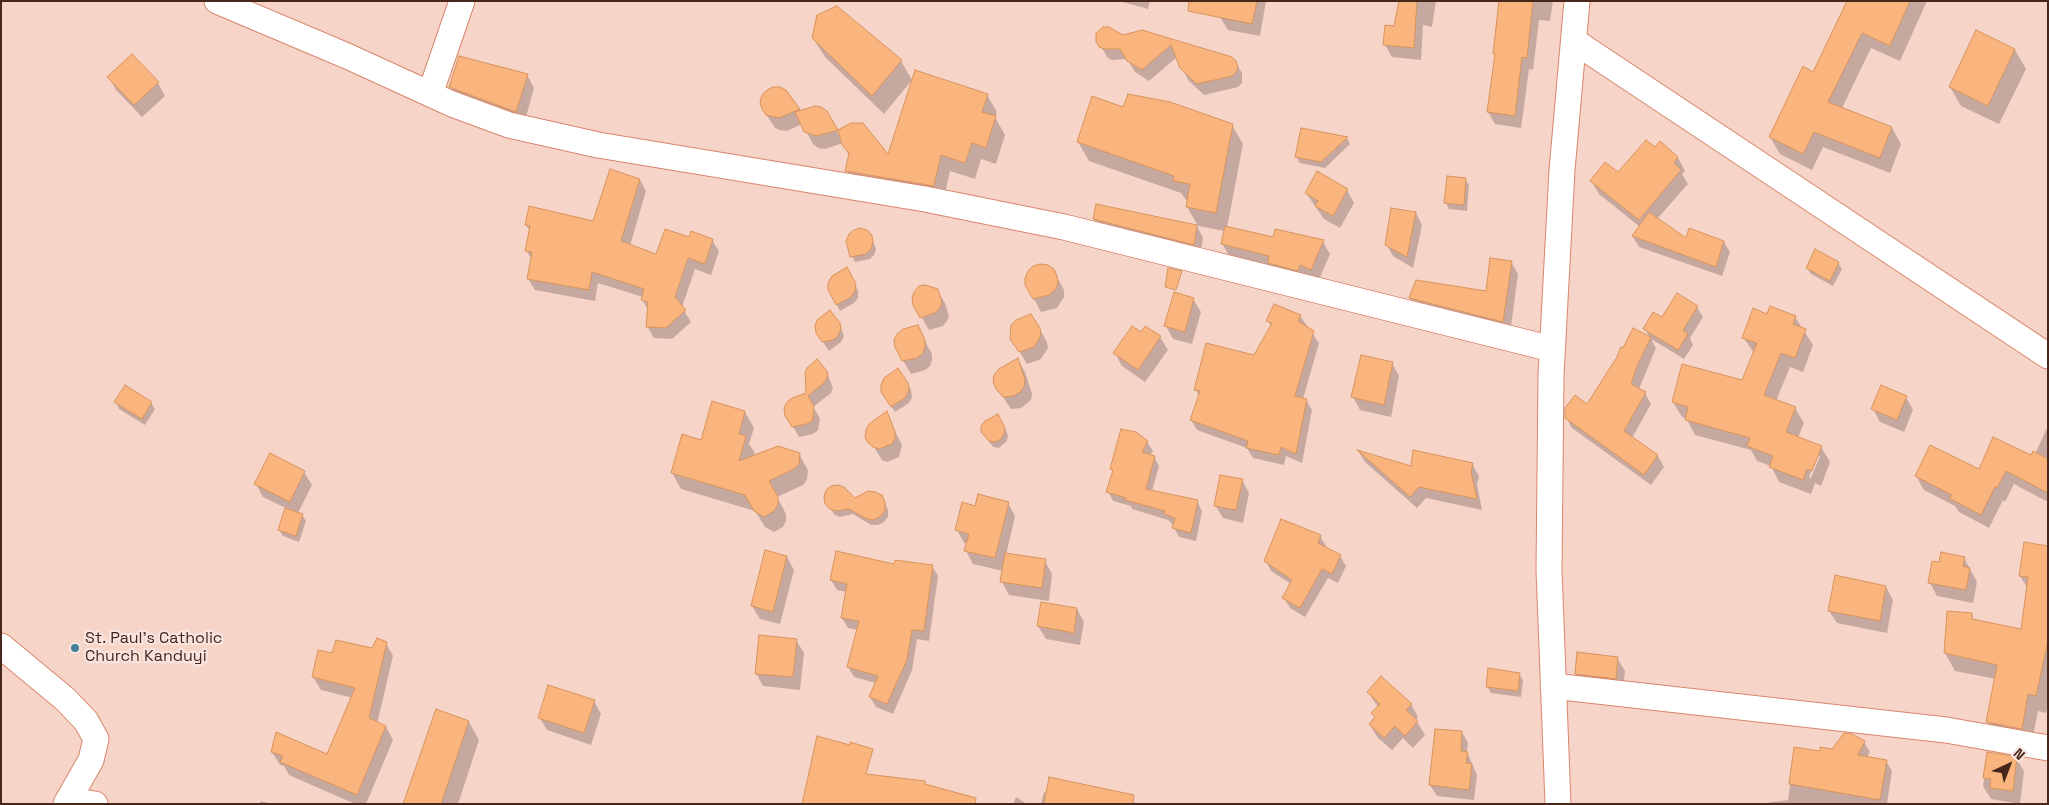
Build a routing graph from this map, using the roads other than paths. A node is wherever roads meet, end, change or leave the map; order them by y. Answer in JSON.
{"nodes":[{"id":1,"x":217,"y":1,"type":"edge"},
{"id":2,"x":462,"y":1,"type":"edge"},
{"id":3,"x":1578,"y":1,"type":"edge"},
{"id":4,"x":1574,"y":40,"type":"junction"},
{"id":5,"x":430,"y":94,"type":"junction"},
{"id":6,"x":1552,"y":349,"type":"junction"},
{"id":7,"x":2048,"y":356,"type":"edge"},
{"id":8,"x":1,"y":646,"type":"edge"},
{"id":9,"x":1553,"y":686,"type":"junction"},
{"id":10,"x":2048,"y":748,"type":"edge"},
{"id":11,"x":67,"y":802,"type":"edge"},
{"id":12,"x":95,"y":804,"type":"edge"},
{"id":13,"x":1558,"y":804,"type":"edge"}],
"edges":[{"from":1,"to":5,"type":"street"},
{"from":2,"to":5,"type":"street"},
{"from":3,"to":4,"type":"street"},
{"from":4,"to":6,"type":"street"},
{"from":4,"to":7,"type":"street"},
{"from":5,"to":6,"type":"street"},
{"from":6,"to":9,"type":"street"},
{"from":8,"to":11,"type":"street"},
{"from":9,"to":10,"type":"street"},
{"from":9,"to":13,"type":"street"},
{"from":11,"to":12,"type":"street"}]}
